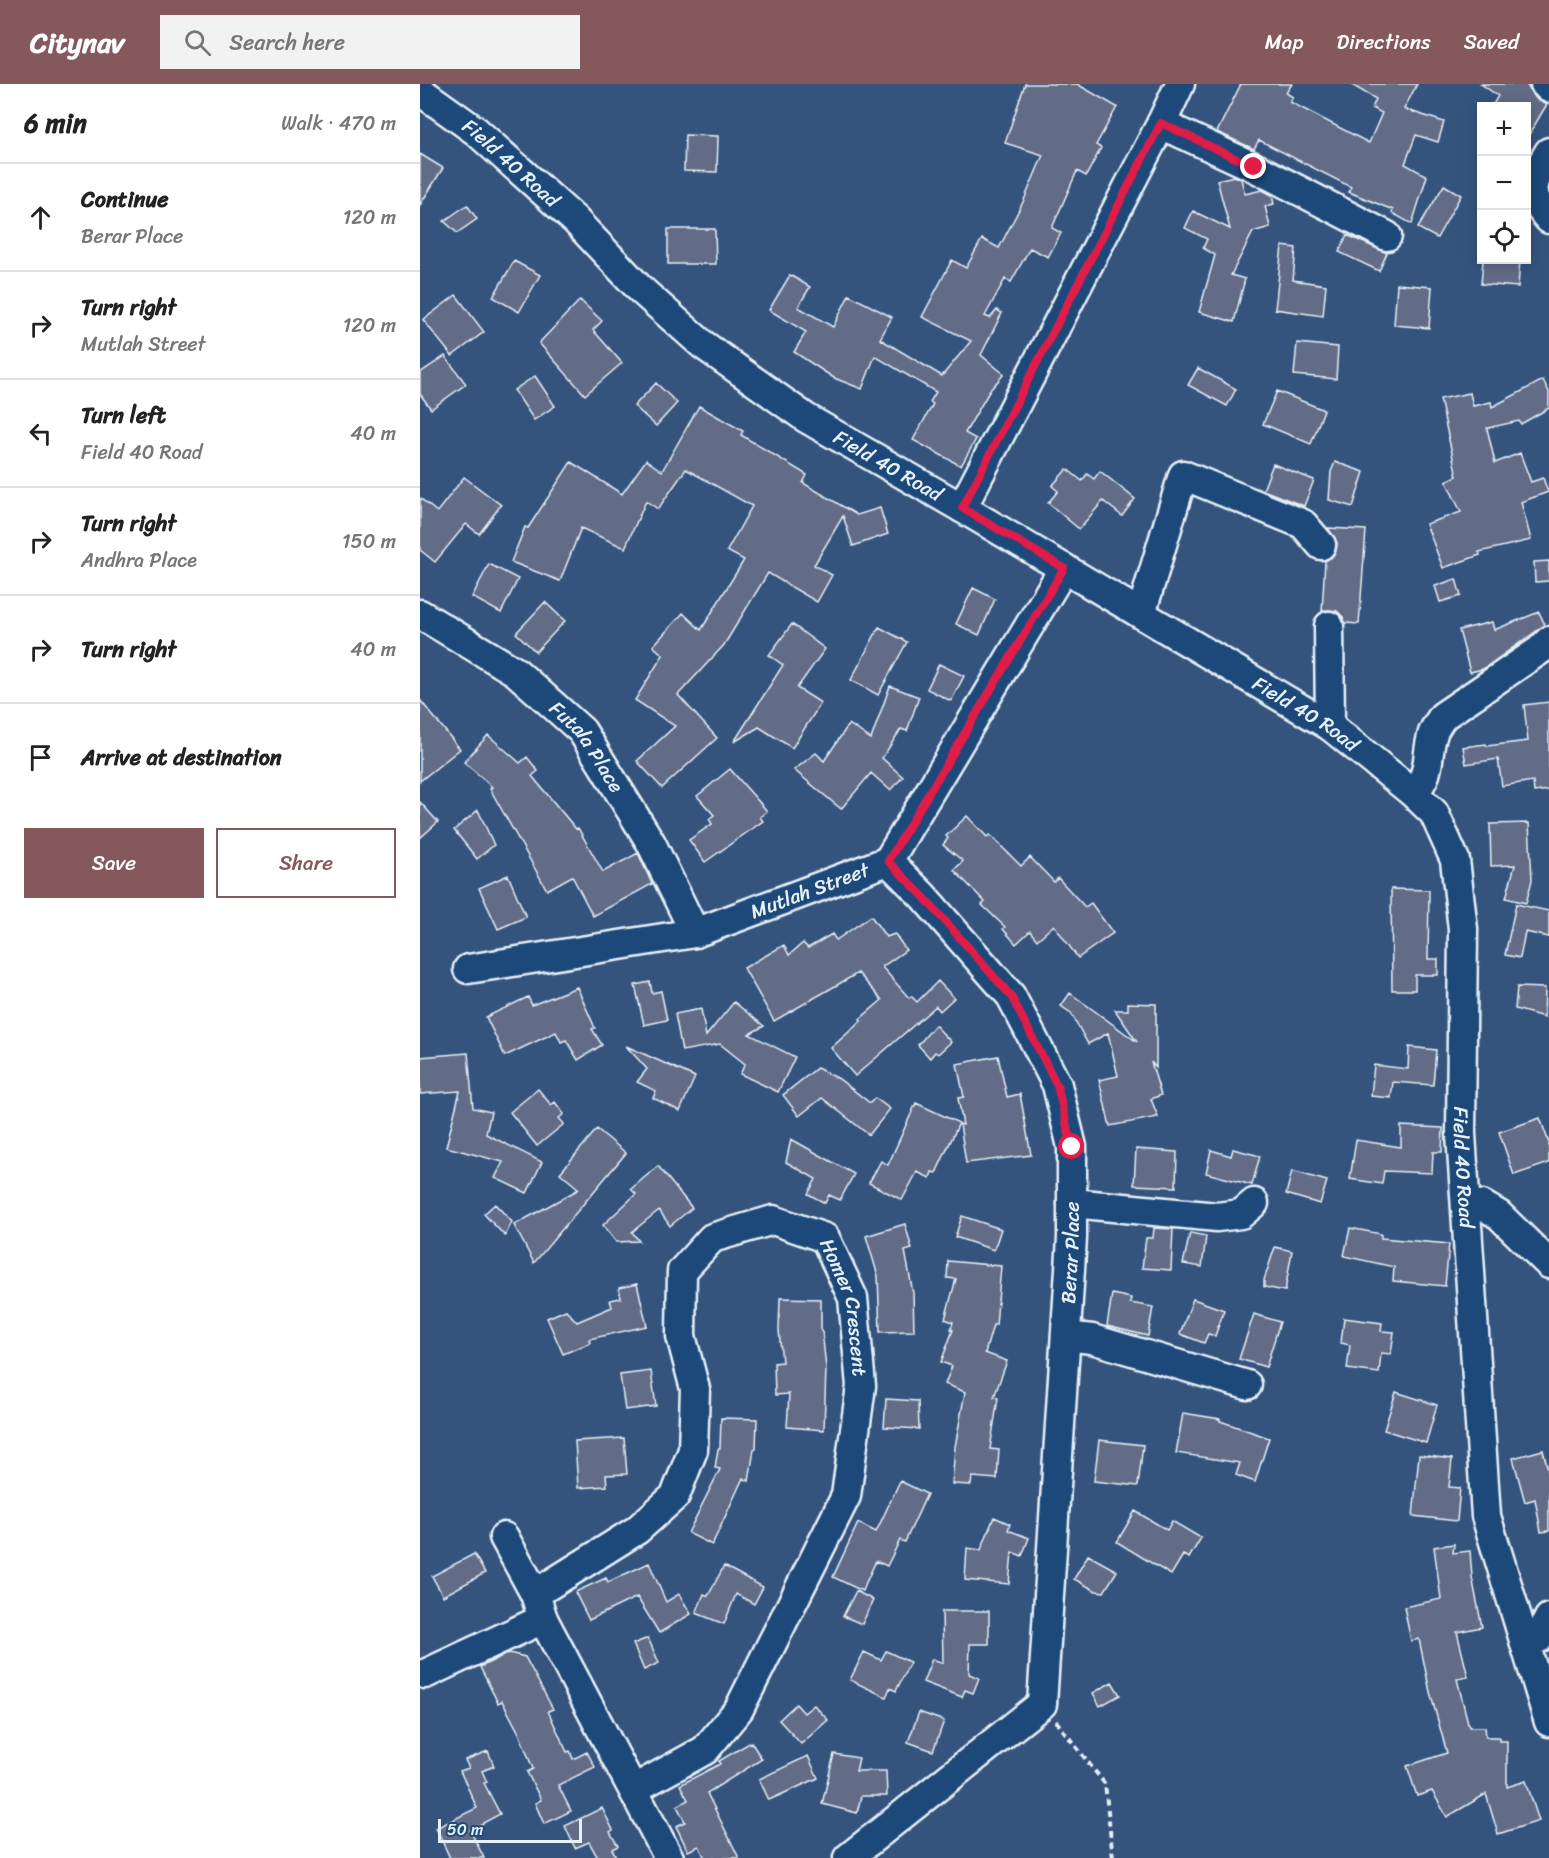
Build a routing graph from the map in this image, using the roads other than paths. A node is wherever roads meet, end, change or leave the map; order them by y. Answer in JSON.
{"nodes":[{"id":1,"x":1180,"y":84,"type":"edge"},
{"id":2,"x":1545,"y":84,"type":"edge"},
{"id":3,"x":1549,"y":88,"type":"edge"},
{"id":4,"x":420,"y":91,"type":"edge"},
{"id":5,"x":1161,"y":123,"type":"junction"},
{"id":6,"x":1549,"y":152,"type":"edge"},
{"id":7,"x":1549,"y":219,"type":"edge"},
{"id":8,"x":1387,"y":236,"type":"dead end"},
{"id":9,"x":962,"y":508,"type":"junction"},
{"id":10,"x":1321,"y":545,"type":"dead end"},
{"id":11,"x":1064,"y":568,"type":"junction"},
{"id":12,"x":420,"y":614,"type":"edge"},
{"id":13,"x":1141,"y":614,"type":"junction"},
{"id":14,"x":1329,"y":626,"type":"dead end"},
{"id":15,"x":1549,"y":640,"type":"edge"},
{"id":16,"x":1330,"y":726,"type":"junction"},
{"id":17,"x":1413,"y":793,"type":"junction"},
{"id":18,"x":888,"y":861,"type":"junction"},
{"id":19,"x":695,"y":933,"type":"junction"},
{"id":20,"x":468,"y":969,"type":"dead end"},
{"id":21,"x":1072,"y":1203,"type":"junction"},
{"id":22,"x":1254,"y":1203,"type":"dead end"},
{"id":23,"x":1467,"y":1204,"type":"junction"},
{"id":24,"x":1549,"y":1264,"type":"edge"},
{"id":25,"x":1066,"y":1336,"type":"junction"},
{"id":26,"x":1247,"y":1385,"type":"dead end"},
{"id":27,"x":504,"y":1537,"type":"dead end"},
{"id":28,"x":539,"y":1607,"type":"junction"},
{"id":29,"x":1549,"y":1618,"type":"edge"},
{"id":30,"x":1525,"y":1644,"type":"junction"},
{"id":31,"x":425,"y":1674,"type":"dead end"},
{"id":32,"x":1549,"y":1722,"type":"edge"},
{"id":33,"x":634,"y":1789,"type":"junction"},
{"id":34,"x":669,"y":1858,"type":"edge"},
{"id":35,"x":848,"y":1858,"type":"edge"}],
"edges":[{"from":1,"to":5,"type":"street"},
{"from":2,"to":3,"type":"street"},
{"from":4,"to":9,"type":"street","name":"Field 40 Road"},
{"from":5,"to":8,"type":"street"},
{"from":5,"to":9,"type":"street"},
{"from":6,"to":7,"type":"street"},
{"from":9,"to":11,"type":"street","name":"Field 40 Road"},
{"from":10,"to":13,"type":"street"},
{"from":11,"to":13,"type":"street","name":"Field 40 Road"},
{"from":11,"to":18,"type":"street","name":"Mutlah Street"},
{"from":12,"to":19,"type":"street","name":"Futala Place"},
{"from":13,"to":16,"type":"street","name":"Field 40 Road"},
{"from":14,"to":16,"type":"street"},
{"from":15,"to":17,"type":"street"},
{"from":16,"to":17,"type":"street","name":"Field 40 Road"},
{"from":17,"to":23,"type":"street","name":"Field 40 Road"},
{"from":18,"to":19,"type":"street","name":"Mutlah Street"},
{"from":18,"to":21,"type":"street","name":"Berar Place"},
{"from":19,"to":20,"type":"street","name":"Mutlah Street"},
{"from":21,"to":22,"type":"street"},
{"from":21,"to":25,"type":"street","name":"Berar Place"},
{"from":23,"to":24,"type":"street"},
{"from":23,"to":30,"type":"street","name":"Field 40 Road"},
{"from":25,"to":26,"type":"street"},
{"from":25,"to":35,"type":"street","name":"Berar Place"},
{"from":27,"to":28,"type":"street"},
{"from":28,"to":31,"type":"street","name":"Homer Crescent"},
{"from":28,"to":33,"type":"street"},
{"from":28,"to":33,"type":"street","name":"Homer Crescent"},
{"from":29,"to":30,"type":"street"},
{"from":30,"to":32,"type":"street","name":"Field 40 Road"},
{"from":33,"to":34,"type":"street"}]}
